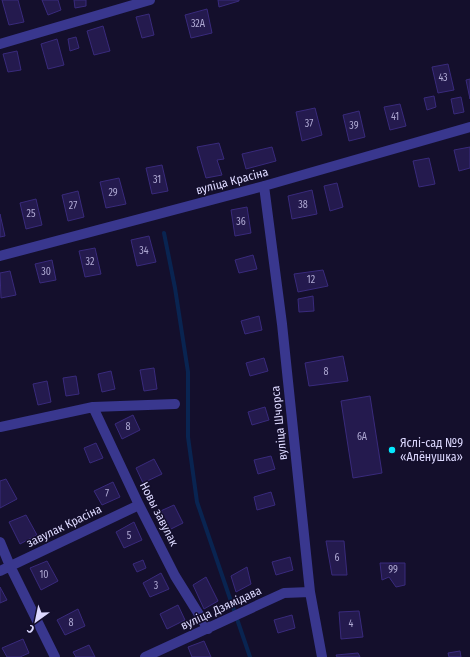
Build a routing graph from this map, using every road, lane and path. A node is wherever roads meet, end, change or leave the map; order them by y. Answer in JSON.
{"nodes":[{"id":1,"x":150,"y":0,"type":"edge"},
{"id":2,"x":0,"y":44,"type":"edge"},
{"id":3,"x":470,"y":127,"type":"edge"},
{"id":4,"x":264,"y":186,"type":"junction"},
{"id":5,"x":0,"y":256,"type":"edge"},
{"id":6,"x":175,"y":404,"type":"dead end"},
{"id":7,"x":93,"y":407,"type":"junction"},
{"id":8,"x":0,"y":427,"type":"edge"},
{"id":9,"x":139,"y":505,"type":"junction"},
{"id":10,"x":0,"y":542,"type":"edge"},
{"id":11,"x":10,"y":566,"type":"junction"},
{"id":12,"x":0,"y":571,"type":"edge"},
{"id":13,"x":310,"y":592,"type":"junction"},
{"id":14,"x":208,"y":629,"type":"junction"},
{"id":15,"x":55,"y":657,"type":"edge"},
{"id":16,"x":145,"y":657,"type":"edge"},
{"id":17,"x":322,"y":657,"type":"edge"}],
"edges":[{"from":1,"to":2,"type":"street"},
{"from":3,"to":4,"type":"street","name":"вуліца Красіна"},
{"from":4,"to":5,"type":"street","name":"вуліца Красіна"},
{"from":4,"to":13,"type":"street","name":"вуліца Шчорса"},
{"from":6,"to":7,"type":"street"},
{"from":7,"to":8,"type":"street"},
{"from":7,"to":9,"type":"street","name":"Новы завулак"},
{"from":9,"to":11,"type":"street","name":"завулак Красіна"},
{"from":9,"to":14,"type":"street","name":"Новы завулак"},
{"from":10,"to":11,"type":"street"},
{"from":11,"to":12,"type":"street","name":"завулак Красіна"},
{"from":11,"to":15,"type":"street"},
{"from":13,"to":14,"type":"street","name":"вуліца Дзямідава"},
{"from":13,"to":17,"type":"street","name":"вуліца Шчорса"},
{"from":14,"to":16,"type":"street","name":"вуліца Дзямідава"}]}
